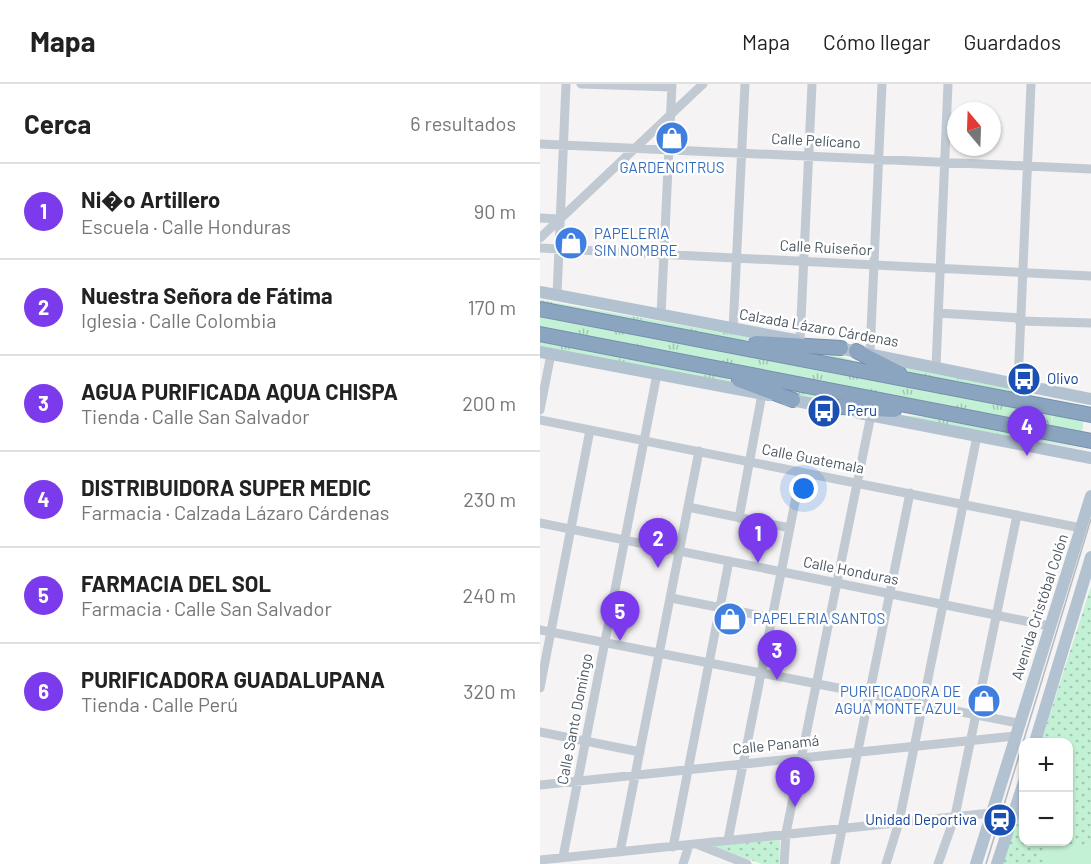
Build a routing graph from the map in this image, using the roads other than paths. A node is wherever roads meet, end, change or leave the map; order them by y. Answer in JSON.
{"nodes":[{"id":1,"x":566,"y":84,"type":"edge"},
{"id":2,"x":581,"y":84,"type":"edge"},
{"id":3,"x":703,"y":84,"type":"edge"},
{"id":4,"x":745,"y":84,"type":"edge"},
{"id":5,"x":812,"y":84,"type":"edge"},
{"id":6,"x":882,"y":84,"type":"edge"},
{"id":7,"x":948,"y":84,"type":"edge"},
{"id":8,"x":1031,"y":84,"type":"edge"},
{"id":9,"x":672,"y":86,"type":"edge"},
{"id":10,"x":671,"y":115,"type":"junction"},
{"id":11,"x":540,"y":144,"type":"edge"},
{"id":12,"x":563,"y":145,"type":"junction"},
{"id":13,"x":637,"y":148,"type":"junction"},
{"id":14,"x":669,"y":149,"type":"junction"},
{"id":15,"x":741,"y":152,"type":"junction"},
{"id":16,"x":809,"y":155,"type":"junction"},
{"id":17,"x":878,"y":159,"type":"junction"},
{"id":18,"x":945,"y":161,"type":"junction"},
{"id":19,"x":1026,"y":165,"type":"junction"},
{"id":20,"x":1091,"y":169,"type":"edge"},
{"id":21,"x":540,"y":218,"type":"edge"},
{"id":22,"x":559,"y":219,"type":"junction"},
{"id":23,"x":540,"y":238,"type":"edge"},
{"id":24,"x":540,"y":248,"type":"edge"},
{"id":25,"x":559,"y":249,"type":"junction"},
{"id":26,"x":664,"y":256,"type":"junction"},
{"id":27,"x":737,"y":259,"type":"junction"},
{"id":28,"x":804,"y":262,"type":"junction"},
{"id":29,"x":875,"y":266,"type":"junction"},
{"id":30,"x":939,"y":269,"type":"junction"},
{"id":31,"x":1021,"y":273,"type":"junction"},
{"id":32,"x":1091,"y":276,"type":"edge"},
{"id":33,"x":540,"y":292,"type":"edge"},
{"id":34,"x":557,"y":295,"type":"junction"},
{"id":35,"x":540,"y":309,"type":"edge"},
{"id":36,"x":938,"y":313,"type":"junction"},
{"id":37,"x":661,"y":315,"type":"junction"},
{"id":38,"x":1019,"y":319,"type":"junction"},
{"id":39,"x":1091,"y":323,"type":"edge"},
{"id":40,"x":733,"y":330,"type":"junction"},
{"id":41,"x":540,"y":334,"type":"edge"},
{"id":42,"x":701,"y":340,"type":"junction"},
{"id":43,"x":800,"y":341,"type":"junction"},
{"id":44,"x":841,"y":348,"type":"junction"},
{"id":45,"x":863,"y":352,"type":"junction"},
{"id":46,"x":546,"y":353,"type":"edge"},
{"id":47,"x":703,"y":366,"type":"junction"},
{"id":48,"x":936,"y":367,"type":"junction"},
{"id":49,"x":657,"y":374,"type":"junction"},
{"id":50,"x":915,"y":381,"type":"junction"},
{"id":51,"x":1018,"y":383,"type":"junction"},
{"id":52,"x":762,"y":394,"type":"junction"},
{"id":53,"x":1070,"y":394,"type":"junction"},
{"id":54,"x":1091,"y":399,"type":"edge"},
{"id":55,"x":793,"y":400,"type":"junction"},
{"id":56,"x":824,"y":406,"type":"junction"},
{"id":57,"x":1091,"y":408,"type":"edge"},
{"id":58,"x":540,"y":410,"type":"edge"},
{"id":59,"x":948,"y":414,"type":"junction"},
{"id":60,"x":871,"y":415,"type":"junction"},
{"id":61,"x":1091,"y":415,"type":"edge"},
{"id":62,"x":540,"y":420,"type":"edge"},
{"id":63,"x":590,"y":430,"type":"junction"},
{"id":64,"x":977,"y":436,"type":"junction"},
{"id":65,"x":645,"y":441,"type":"junction"},
{"id":66,"x":1091,"y":442,"type":"edge"},
{"id":67,"x":699,"y":451,"type":"junction"},
{"id":68,"x":1061,"y":453,"type":"junction"},
{"id":69,"x":1091,"y":459,"type":"edge"},
{"id":70,"x":749,"y":461,"type":"junction"},
{"id":71,"x":801,"y":472,"type":"junction"},
{"id":72,"x":857,"y":483,"type":"junction"},
{"id":73,"x":910,"y":493,"type":"junction"},
{"id":74,"x":1091,"y":496,"type":"edge"},
{"id":75,"x":964,"y":504,"type":"junction"},
{"id":76,"x":688,"y":507,"type":"junction"},
{"id":77,"x":1017,"y":514,"type":"junction"},
{"id":78,"x":739,"y":518,"type":"junction"},
{"id":79,"x":540,"y":524,"type":"edge"},
{"id":80,"x":790,"y":528,"type":"junction"},
{"id":81,"x":1081,"y":528,"type":"junction"},
{"id":82,"x":571,"y":530,"type":"junction"},
{"id":83,"x":625,"y":541,"type":"junction"},
{"id":84,"x":680,"y":552,"type":"junction"},
{"id":85,"x":1091,"y":557,"type":"edge"},
{"id":86,"x":729,"y":561,"type":"junction"},
{"id":87,"x":782,"y":572,"type":"junction"},
{"id":88,"x":836,"y":583,"type":"junction"},
{"id":89,"x":891,"y":594,"type":"junction"},
{"id":90,"x":670,"y":598,"type":"junction"},
{"id":91,"x":943,"y":604,"type":"junction"},
{"id":92,"x":720,"y":608,"type":"junction"},
{"id":93,"x":996,"y":615,"type":"junction"},
{"id":94,"x":773,"y":618,"type":"junction"},
{"id":95,"x":1050,"y":626,"type":"junction"},
{"id":96,"x":540,"y":630,"type":"edge"},
{"id":97,"x":551,"y":632,"type":"junction"},
{"id":98,"x":605,"y":643,"type":"junction"},
{"id":99,"x":659,"y":653,"type":"junction"},
{"id":100,"x":710,"y":663,"type":"junction"},
{"id":101,"x":762,"y":673,"type":"junction"},
{"id":102,"x":816,"y":684,"type":"junction"},
{"id":103,"x":540,"y":688,"type":"edge"},
{"id":104,"x":870,"y":695,"type":"junction"},
{"id":105,"x":922,"y":705,"type":"junction"},
{"id":106,"x":976,"y":715,"type":"junction"},
{"id":107,"x":1018,"y":723,"type":"junction"},
{"id":108,"x":540,"y":732,"type":"edge"},
{"id":109,"x":1015,"y":736,"type":"junction"},
{"id":110,"x":1036,"y":738,"type":"edge"},
{"id":111,"x":971,"y":740,"type":"junction"},
{"id":112,"x":586,"y":741,"type":"junction"},
{"id":113,"x":914,"y":745,"type":"junction"},
{"id":114,"x":640,"y":752,"type":"junction"},
{"id":115,"x":859,"y":752,"type":"junction"},
{"id":116,"x":801,"y":758,"type":"junction"},
{"id":117,"x":744,"y":764,"type":"junction"},
{"id":118,"x":689,"y":769,"type":"junction"},
{"id":119,"x":635,"y":775,"type":"junction"},
{"id":120,"x":578,"y":781,"type":"junction"},
{"id":121,"x":540,"y":784,"type":"edge"},
{"id":122,"x":1020,"y":792,"type":"edge"},
{"id":123,"x":991,"y":813,"type":"junction"},
{"id":124,"x":955,"y":816,"type":"junction"},
{"id":125,"x":899,"y":822,"type":"junction"},
{"id":126,"x":844,"y":828,"type":"junction"},
{"id":127,"x":786,"y":833,"type":"junction"},
{"id":128,"x":728,"y":840,"type":"junction"},
{"id":129,"x":693,"y":844,"type":"junction"},
{"id":130,"x":673,"y":847,"type":"junction"},
{"id":131,"x":620,"y":852,"type":"junction"},
{"id":132,"x":563,"y":857,"type":"junction"},
{"id":133,"x":540,"y":860,"type":"edge"},
{"id":134,"x":741,"y":863,"type":"edge"},
{"id":135,"x":683,"y":864,"type":"edge"},
{"id":136,"x":784,"y":864,"type":"edge"},
{"id":137,"x":835,"y":864,"type":"edge"},
{"id":138,"x":886,"y":864,"type":"edge"},
{"id":139,"x":938,"y":864,"type":"edge"},
{"id":140,"x":976,"y":864,"type":"edge"},
{"id":141,"x":997,"y":864,"type":"edge"}],
"edges":[{"from":1,"to":12,"type":"street"},
{"from":2,"to":9,"type":"street"},
{"from":3,"to":10,"type":"street"},
{"from":4,"to":15,"type":"street"},
{"from":5,"to":16,"type":"street"},
{"from":6,"to":17,"type":"street"},
{"from":7,"to":18,"type":"street"},
{"from":8,"to":19,"type":"street"},
{"from":9,"to":10,"type":"street"},
{"from":10,"to":13,"type":"street"},
{"from":10,"to":14,"type":"street"},
{"from":11,"to":12,"type":"street","name":"Calle Pelícano"},
{"from":12,"to":13,"type":"street","name":"Calle Pelícano"},
{"from":12,"to":22,"type":"street"},
{"from":13,"to":14,"type":"street","name":"Calle Pelícano"},
{"from":13,"to":22,"type":"street"},
{"from":14,"to":15,"type":"street","name":"Calle Pelícano"},
{"from":14,"to":26,"type":"street"},
{"from":15,"to":16,"type":"street","name":"Calle Pelícano"},
{"from":15,"to":27,"type":"street"},
{"from":16,"to":17,"type":"street","name":"Calle Pelícano"},
{"from":16,"to":28,"type":"street"},
{"from":17,"to":18,"type":"street","name":"Calle Pelícano"},
{"from":17,"to":29,"type":"street"},
{"from":18,"to":19,"type":"street","name":"Calle Pelícano"},
{"from":18,"to":30,"type":"street"},
{"from":19,"to":20,"type":"street","name":"Calle Pelícano"},
{"from":19,"to":31,"type":"street"},
{"from":21,"to":22,"type":"street"},
{"from":22,"to":23,"type":"street"},
{"from":22,"to":25,"type":"street"},
{"from":24,"to":25,"type":"street","name":"Calle Ruiseñor"},
{"from":25,"to":26,"type":"street","name":"Calle Ruiseñor"},
{"from":25,"to":34,"type":"street"},
{"from":26,"to":27,"type":"street","name":"Calle Ruiseñor"},
{"from":26,"to":37,"type":"street"},
{"from":27,"to":28,"type":"street","name":"Calle Ruiseñor"},
{"from":27,"to":40,"type":"street"},
{"from":28,"to":29,"type":"street","name":"Calle Ruiseñor"},
{"from":28,"to":43,"type":"street"},
{"from":29,"to":30,"type":"street","name":"Calle Ruiseñor"},
{"from":29,"to":45,"type":"street"},
{"from":30,"to":31,"type":"street","name":"Calle Ruiseñor"},
{"from":30,"to":36,"type":"street"},
{"from":31,"to":32,"type":"street","name":"Calle Ruiseñor"},
{"from":31,"to":38,"type":"street"},
{"from":33,"to":34,"type":"main road","name":"Calzada Lázaro Cárdenas"},
{"from":34,"to":37,"type":"main road","name":"Calzada Lázaro Cárdenas"},
{"from":35,"to":42,"type":"highway"},
{"from":36,"to":38,"type":"street"},
{"from":36,"to":48,"type":"street"},
{"from":37,"to":40,"type":"main road","name":"Calzada Lázaro Cárdenas"},
{"from":38,"to":39,"type":"street"},
{"from":38,"to":51,"type":"street"},
{"from":40,"to":43,"type":"main road","name":"Calzada Lázaro Cárdenas"},
{"from":41,"to":47,"type":"highway"},
{"from":42,"to":44,"type":"highway"},
{"from":42,"to":50,"type":"highway"},
{"from":43,"to":44,"type":"main road","name":"Calzada Lázaro Cárdenas"},
{"from":44,"to":45,"type":"main road","name":"Calzada Lázaro Cárdenas"},
{"from":45,"to":48,"type":"main road","name":"Calzada Lázaro Cárdenas"},
{"from":45,"to":50,"type":"highway"},
{"from":46,"to":49,"type":"main road"},
{"from":46,"to":58,"type":"street"},
{"from":47,"to":55,"type":"highway"},
{"from":47,"to":59,"type":"highway"},
{"from":48,"to":51,"type":"main road","name":"Calzada Lázaro Cárdenas"},
{"from":49,"to":52,"type":"main road"},
{"from":49,"to":65,"type":"street","name":"Calle Santo Domingo"},
{"from":50,"to":61,"type":"highway"},
{"from":51,"to":53,"type":"main road","name":"Calzada Lázaro Cárdenas"},
{"from":52,"to":55,"type":"main road"},
{"from":52,"to":70,"type":"street"},
{"from":53,"to":54,"type":"main road","name":"Calzada Lázaro Cárdenas"},
{"from":53,"to":57,"type":"main road"},
{"from":55,"to":56,"type":"main road"},
{"from":56,"to":59,"type":"highway"},
{"from":56,"to":60,"type":"main road"},
{"from":59,"to":66,"type":"highway"},
{"from":60,"to":64,"type":"main road"},
{"from":60,"to":72,"type":"street"},
{"from":62,"to":63,"type":"street","name":"Calle Guatemala"},
{"from":63,"to":65,"type":"street","name":"Calle Guatemala"},
{"from":63,"to":82,"type":"street"},
{"from":64,"to":68,"type":"main road"},
{"from":64,"to":75,"type":"street"},
{"from":65,"to":67,"type":"street","name":"Calle Guatemala"},
{"from":65,"to":83,"type":"street","name":"Calle Santo Domingo"},
{"from":66,"to":68,"type":"main road"},
{"from":67,"to":70,"type":"street","name":"Calle Guatemala"},
{"from":67,"to":76,"type":"street"},
{"from":68,"to":69,"type":"main road"},
{"from":70,"to":71,"type":"street","name":"Calle Guatemala"},
{"from":70,"to":78,"type":"street"},
{"from":71,"to":72,"type":"street","name":"Calle Guatemala"},
{"from":71,"to":80,"type":"street"},
{"from":72,"to":73,"type":"street","name":"Calle Guatemala"},
{"from":72,"to":88,"type":"street"},
{"from":73,"to":75,"type":"street","name":"Calle Guatemala"},
{"from":73,"to":89,"type":"street"},
{"from":74,"to":81,"type":"main road","name":"Avenida Cristóbal Colón"},
{"from":75,"to":77,"type":"street","name":"Calle Guatemala"},
{"from":75,"to":91,"type":"street"},
{"from":76,"to":78,"type":"street"},
{"from":76,"to":84,"type":"street"},
{"from":77,"to":81,"type":"street","name":"Calle Guatemala"},
{"from":77,"to":93,"type":"street"},
{"from":78,"to":80,"type":"street"},
{"from":79,"to":82,"type":"street","name":"Calle Honduras"},
{"from":80,"to":87,"type":"street"},
{"from":81,"to":95,"type":"main road","name":"Avenida Cristóbal Colón"},
{"from":82,"to":83,"type":"street","name":"Calle Honduras"},
{"from":82,"to":97,"type":"street"},
{"from":83,"to":84,"type":"street","name":"Calle Honduras"},
{"from":83,"to":98,"type":"street","name":"Calle Santo Domingo"},
{"from":84,"to":86,"type":"street","name":"Calle Honduras"},
{"from":84,"to":90,"type":"street"},
{"from":85,"to":110,"type":"main road"},
{"from":86,"to":87,"type":"street","name":"Calle Honduras"},
{"from":86,"to":92,"type":"street"},
{"from":87,"to":88,"type":"street","name":"Calle Honduras"},
{"from":87,"to":94,"type":"street"},
{"from":88,"to":89,"type":"street","name":"Calle Honduras"},
{"from":88,"to":102,"type":"street"},
{"from":89,"to":91,"type":"street","name":"Calle Honduras"},
{"from":89,"to":104,"type":"street"},
{"from":90,"to":92,"type":"street"},
{"from":90,"to":99,"type":"street"},
{"from":91,"to":93,"type":"street","name":"Calle Honduras"},
{"from":91,"to":105,"type":"street"},
{"from":92,"to":94,"type":"street"},
{"from":92,"to":100,"type":"street"},
{"from":93,"to":95,"type":"street","name":"Calle Honduras"},
{"from":93,"to":106,"type":"street"},
{"from":94,"to":101,"type":"street"},
{"from":95,"to":107,"type":"main road","name":"Avenida Cristóbal Colón"},
{"from":96,"to":97,"type":"street"},
{"from":97,"to":98,"type":"street"},
{"from":97,"to":103,"type":"street"},
{"from":98,"to":99,"type":"street"},
{"from":98,"to":112,"type":"street","name":"Calle Santo Domingo"},
{"from":99,"to":100,"type":"street"},
{"from":99,"to":114,"type":"street"},
{"from":100,"to":101,"type":"street"},
{"from":100,"to":118,"type":"street"},
{"from":101,"to":102,"type":"street"},
{"from":101,"to":117,"type":"street"},
{"from":102,"to":104,"type":"street"},
{"from":102,"to":116,"type":"street"},
{"from":104,"to":105,"type":"street"},
{"from":104,"to":115,"type":"street"},
{"from":105,"to":106,"type":"street"},
{"from":105,"to":113,"type":"street"},
{"from":106,"to":107,"type":"street"},
{"from":106,"to":111,"type":"street"},
{"from":107,"to":109,"type":"main road","name":"Avenida Cristóbal Colón"},
{"from":108,"to":112,"type":"street"},
{"from":109,"to":111,"type":"street","name":"Calle Panamá"},
{"from":109,"to":123,"type":"main road","name":"Avenida Cristóbal Colón"},
{"from":111,"to":113,"type":"street","name":"Calle Panamá"},
{"from":111,"to":124,"type":"street"},
{"from":112,"to":114,"type":"street"},
{"from":112,"to":120,"type":"street","name":"Calle Santo Domingo"},
{"from":113,"to":115,"type":"street","name":"Calle Panamá"},
{"from":113,"to":125,"type":"street"},
{"from":114,"to":119,"type":"street"},
{"from":115,"to":116,"type":"street","name":"Calle Panamá"},
{"from":115,"to":126,"type":"street"},
{"from":116,"to":117,"type":"street","name":"Calle Panamá"},
{"from":116,"to":127,"type":"street"},
{"from":117,"to":118,"type":"street","name":"Calle Panamá"},
{"from":117,"to":128,"type":"street"},
{"from":118,"to":119,"type":"street","name":"Calle Panamá"},
{"from":118,"to":130,"type":"street"},
{"from":119,"to":120,"type":"street","name":"Calle Panamá"},
{"from":119,"to":131,"type":"street"},
{"from":120,"to":121,"type":"street","name":"Calle Panamá"},
{"from":120,"to":132,"type":"street","name":"Calle Santo Domingo"},
{"from":122,"to":141,"type":"main road"},
{"from":123,"to":124,"type":"street"},
{"from":123,"to":140,"type":"main road","name":"Avenida Cristóbal Colón"},
{"from":124,"to":125,"type":"street"},
{"from":124,"to":139,"type":"street"},
{"from":125,"to":126,"type":"street"},
{"from":125,"to":138,"type":"street"},
{"from":126,"to":127,"type":"street"},
{"from":126,"to":137,"type":"street"},
{"from":127,"to":128,"type":"street"},
{"from":127,"to":136,"type":"street"},
{"from":128,"to":129,"type":"street"},
{"from":129,"to":130,"type":"street"},
{"from":129,"to":134,"type":"street"},
{"from":129,"to":135,"type":"street"},
{"from":130,"to":131,"type":"street"},
{"from":131,"to":132,"type":"street"},
{"from":132,"to":133,"type":"street"}]}
